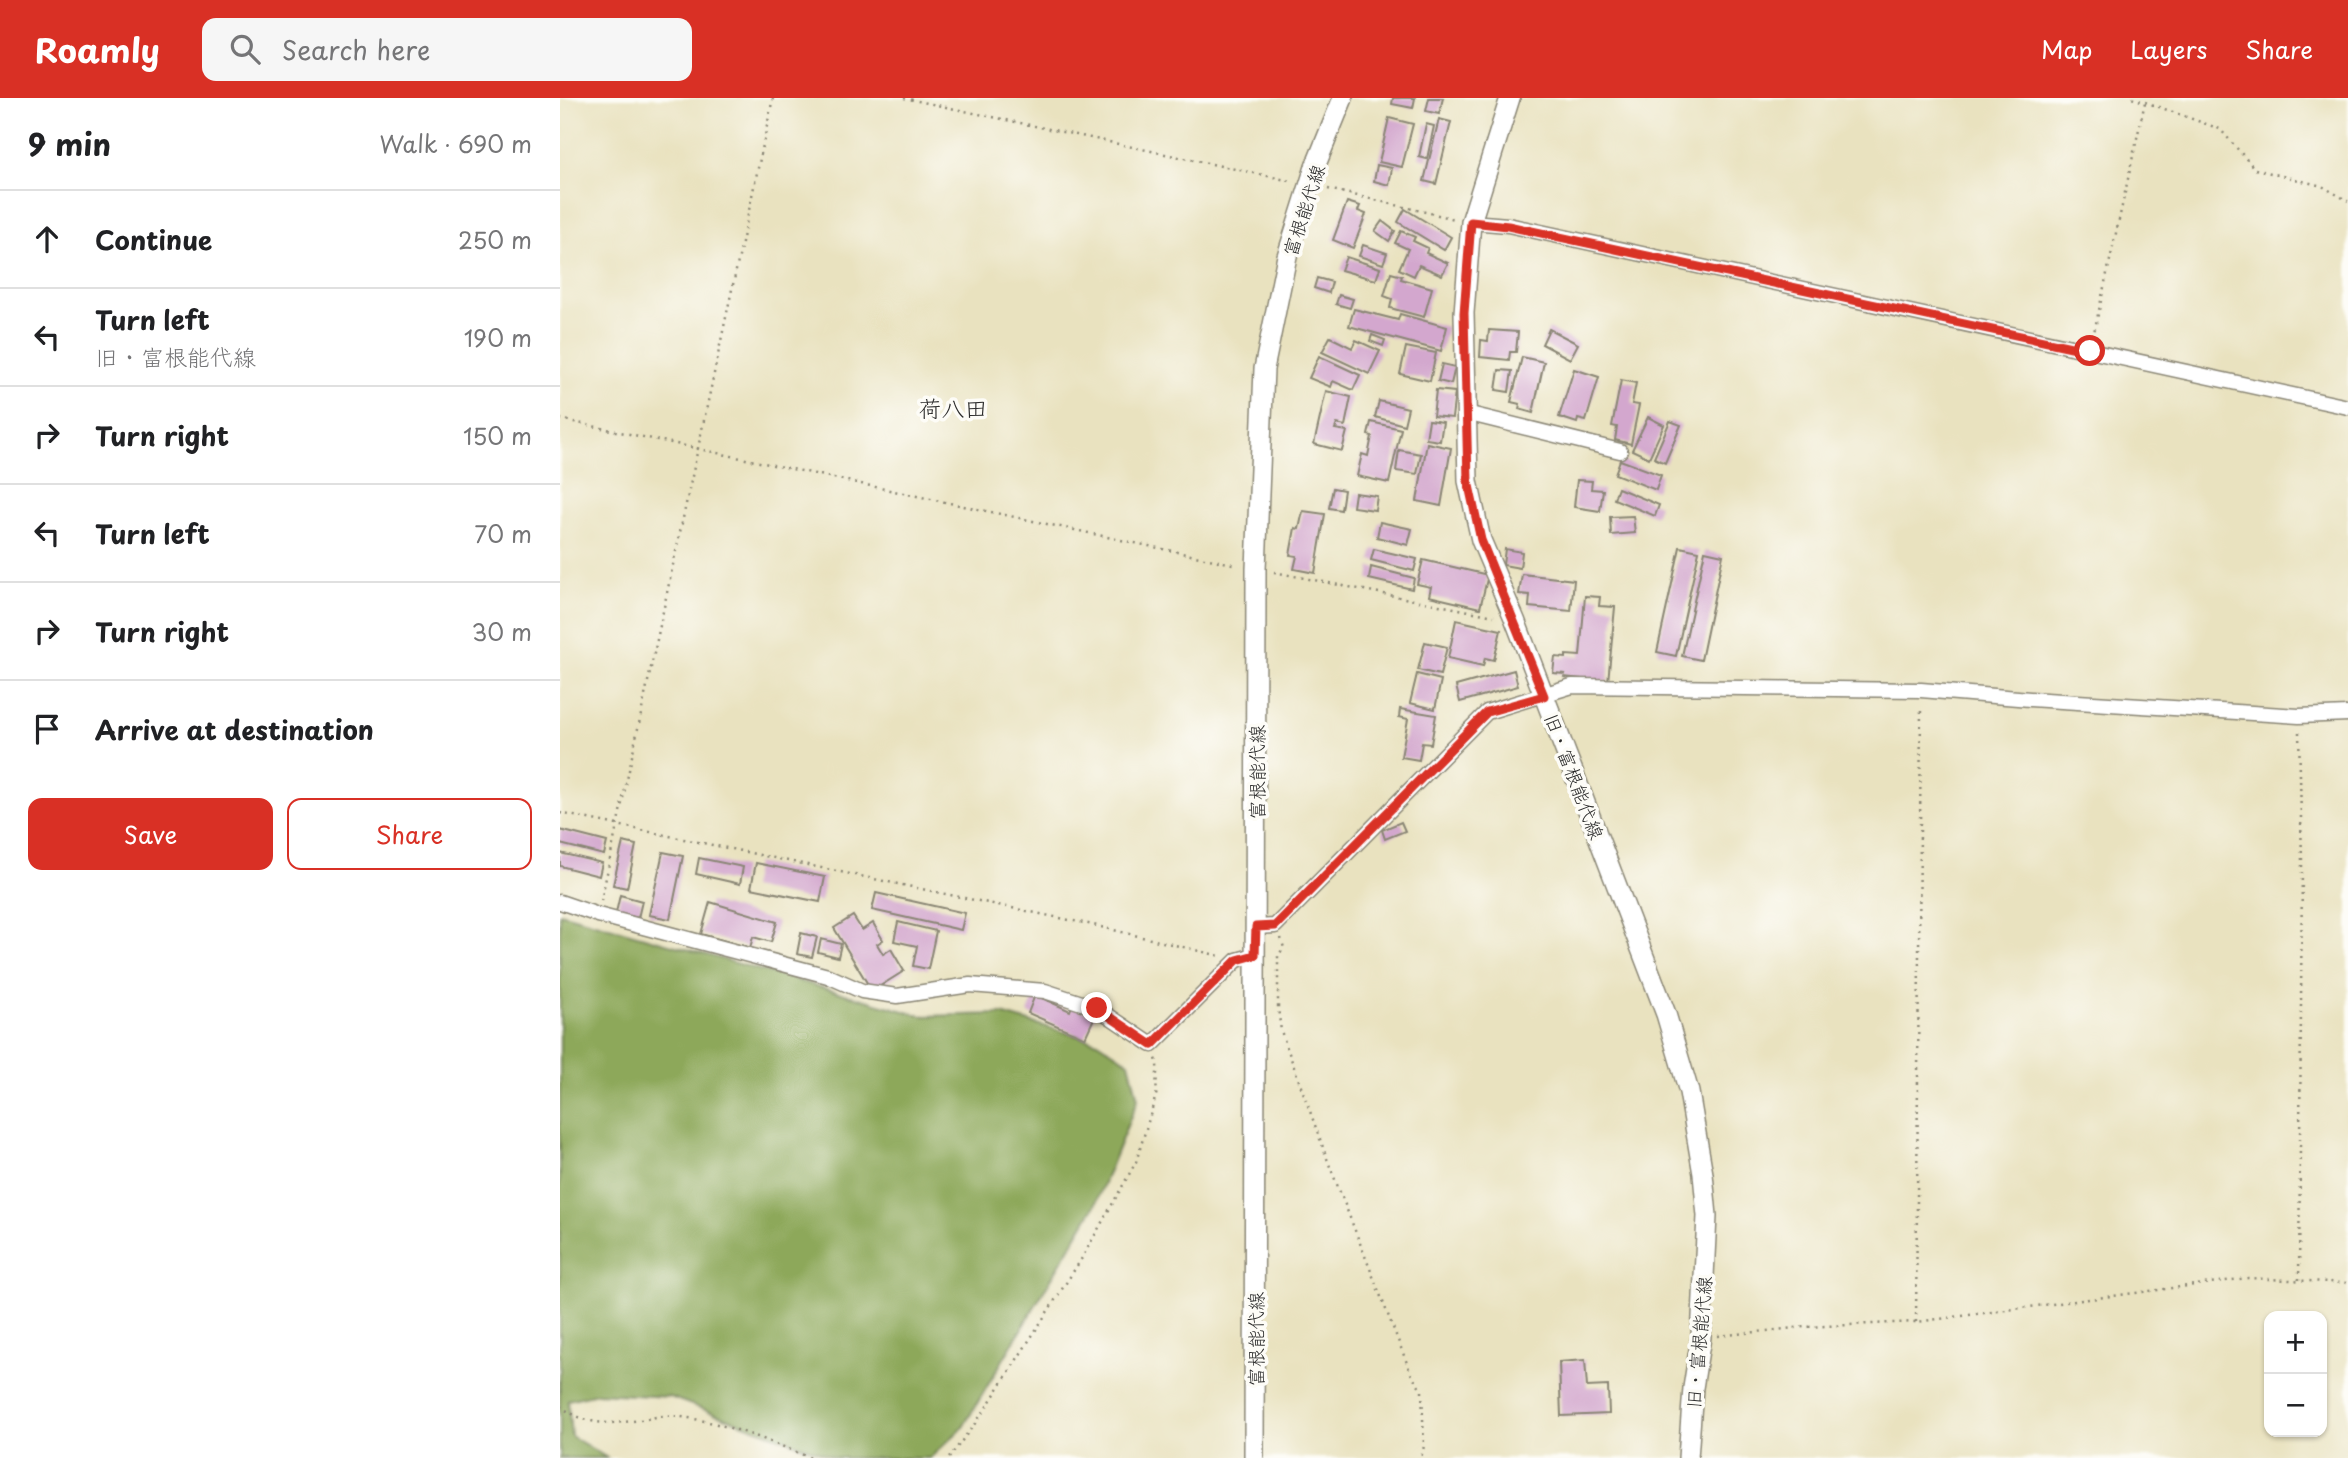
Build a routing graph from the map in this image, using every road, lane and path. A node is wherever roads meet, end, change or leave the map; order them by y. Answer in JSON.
{"nodes":[{"id":1,"x":773,"y":98,"type":"edge"},
{"id":2,"x":904,"y":98,"type":"edge"},
{"id":3,"x":1343,"y":98,"type":"edge"},
{"id":4,"x":1510,"y":98,"type":"edge"},
{"id":5,"x":2131,"y":98,"type":"edge"},
{"id":6,"x":2145,"y":102,"type":"junction"},
{"id":7,"x":1310,"y":185,"type":"junction"},
{"id":8,"x":2348,"y":201,"type":"edge"},
{"id":9,"x":1471,"y":222,"type":"junction"},
{"id":10,"x":2090,"y":351,"type":"junction"},
{"id":11,"x":2348,"y":407,"type":"edge"},
{"id":12,"x":1466,"y":414,"type":"junction"},
{"id":13,"x":560,"y":419,"type":"edge"},
{"id":14,"x":699,"y":447,"type":"junction"},
{"id":15,"x":1620,"y":451,"type":"dead end"},
{"id":16,"x":1256,"y":569,"type":"junction"},
{"id":17,"x":1515,"y":620,"type":"junction"},
{"id":18,"x":1921,"y":690,"type":"junction"},
{"id":19,"x":1544,"y":696,"type":"junction"},
{"id":20,"x":2348,"y":714,"type":"edge"},
{"id":21,"x":2299,"y":716,"type":"junction"},
{"id":22,"x":560,"y":813,"type":"edge"},
{"id":23,"x":617,"y":826,"type":"junction"},
{"id":24,"x":560,"y":902,"type":"edge"},
{"id":25,"x":598,"y":915,"type":"junction"},
{"id":26,"x":1265,"y":927,"type":"junction"},
{"id":27,"x":1246,"y":957,"type":"junction"},
{"id":28,"x":1152,"y":1045,"type":"junction"},
{"id":29,"x":2299,"y":1282,"type":"junction"},
{"id":30,"x":2348,"y":1283,"type":"edge"},
{"id":31,"x":1916,"y":1322,"type":"junction"},
{"id":32,"x":1701,"y":1338,"type":"junction"},
{"id":33,"x":560,"y":1406,"type":"edge"},
{"id":34,"x":811,"y":1458,"type":"edge"},
{"id":35,"x":949,"y":1458,"type":"edge"},
{"id":36,"x":1254,"y":1458,"type":"edge"},
{"id":37,"x":1421,"y":1458,"type":"edge"},
{"id":38,"x":1688,"y":1458,"type":"edge"}],
"edges":[{"from":1,"to":14,"type":"path"},
{"from":2,"to":7,"type":"path"},
{"from":3,"to":7,"type":"street","name":"富根能代線"},
{"from":4,"to":9,"type":"street","name":"旧・富根能代線"},
{"from":5,"to":6,"type":"path"},
{"from":6,"to":8,"type":"path"},
{"from":6,"to":10,"type":"path"},
{"from":7,"to":9,"type":"path"},
{"from":7,"to":16,"type":"street","name":"富根能代線"},
{"from":9,"to":10,"type":"street"},
{"from":9,"to":12,"type":"street","name":"旧・富根能代線"},
{"from":10,"to":11,"type":"street"},
{"from":12,"to":15,"type":"street"},
{"from":12,"to":17,"type":"street","name":"旧・富根能代線"},
{"from":13,"to":14,"type":"path"},
{"from":14,"to":16,"type":"path"},
{"from":14,"to":23,"type":"path"},
{"from":16,"to":17,"type":"path"},
{"from":16,"to":26,"type":"street","name":"富根能代線"},
{"from":17,"to":19,"type":"street","name":"旧・富根能代線"},
{"from":18,"to":19,"type":"street"},
{"from":18,"to":21,"type":"street"},
{"from":18,"to":31,"type":"path"},
{"from":19,"to":26,"type":"street"},
{"from":19,"to":32,"type":"street","name":"旧・富根能代線"},
{"from":20,"to":21,"type":"street"},
{"from":21,"to":29,"type":"path"},
{"from":22,"to":23,"type":"path"},
{"from":23,"to":25,"type":"path"},
{"from":23,"to":27,"type":"path"},
{"from":24,"to":25,"type":"street"},
{"from":25,"to":28,"type":"street"},
{"from":26,"to":27,"type":"street","name":"富根能代線"},
{"from":26,"to":37,"type":"path"},
{"from":27,"to":28,"type":"street"},
{"from":27,"to":36,"type":"street","name":"富根能代線"},
{"from":28,"to":35,"type":"path"},
{"from":29,"to":30,"type":"path"},
{"from":29,"to":31,"type":"path"},
{"from":31,"to":32,"type":"path"},
{"from":32,"to":38,"type":"street","name":"旧・富根能代線"},
{"from":33,"to":34,"type":"path"}]}
